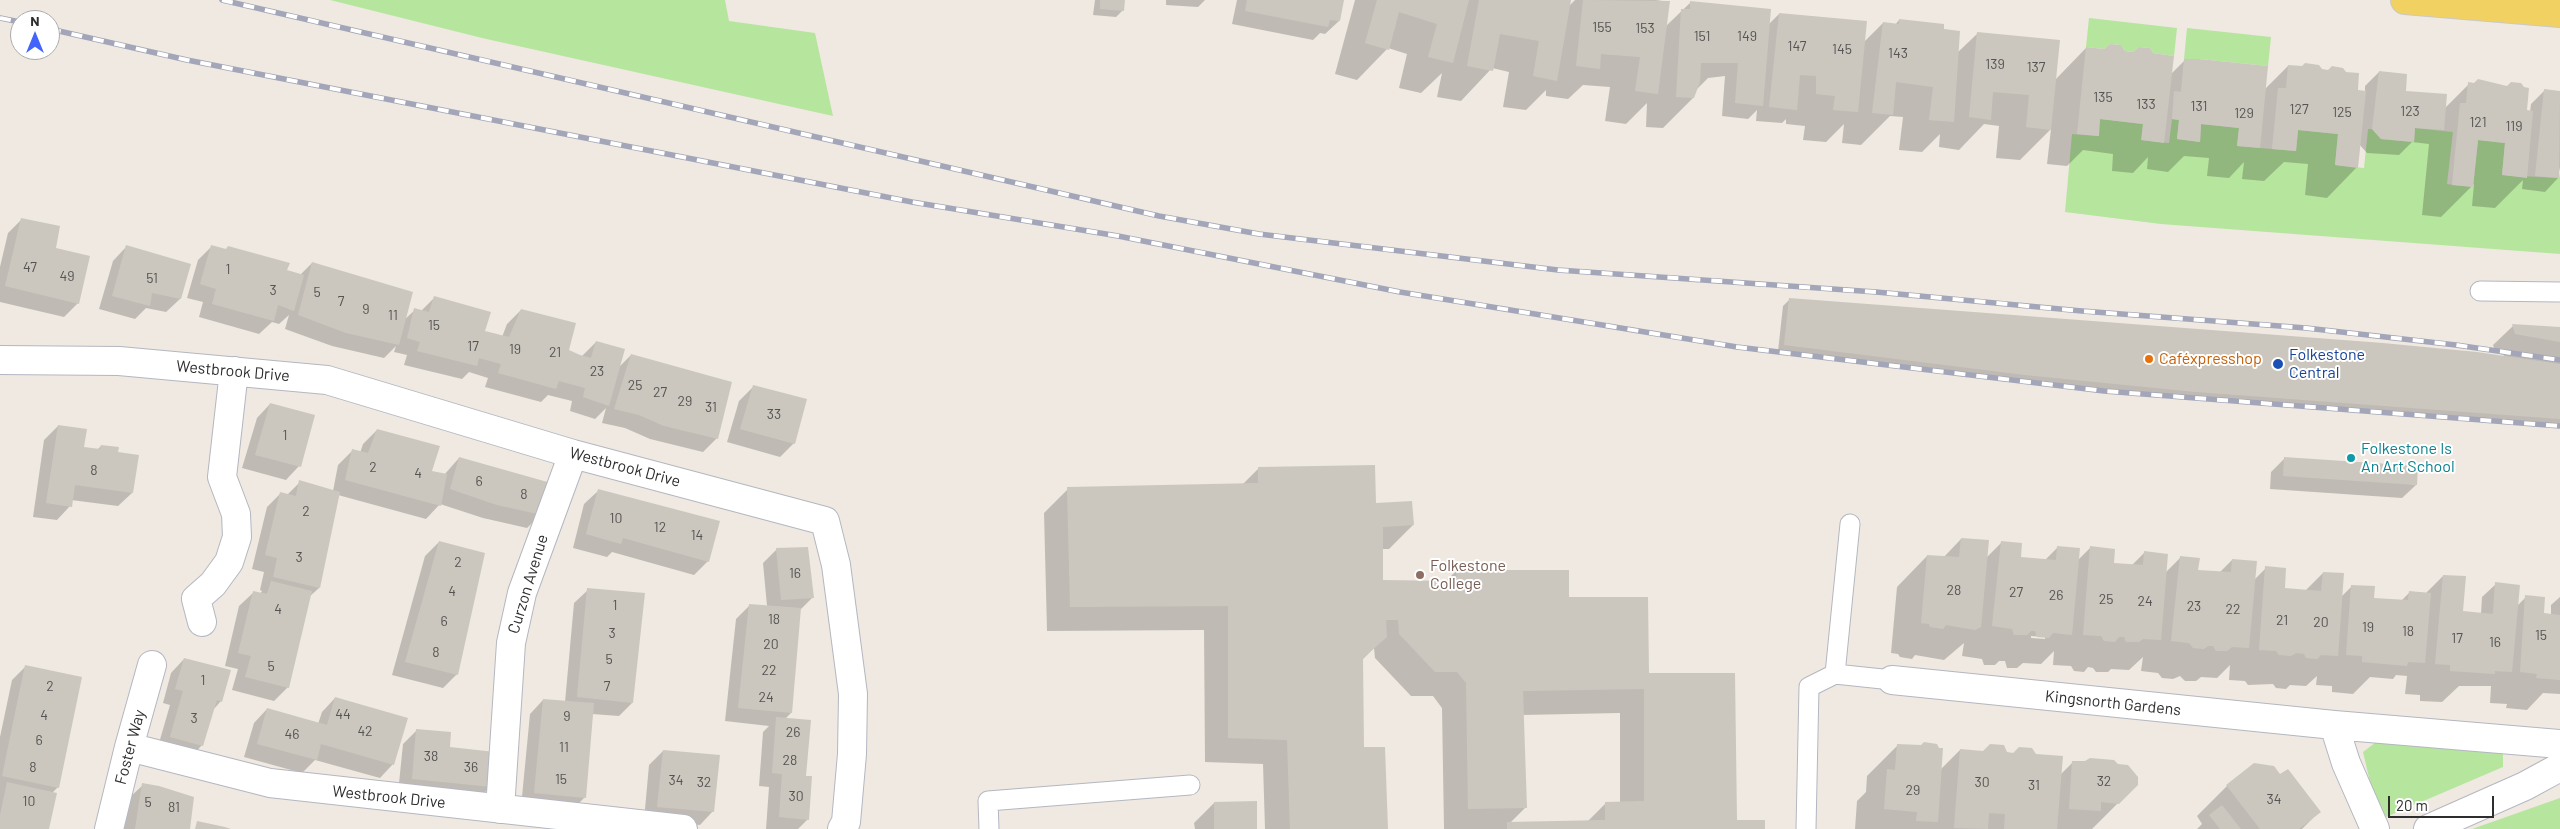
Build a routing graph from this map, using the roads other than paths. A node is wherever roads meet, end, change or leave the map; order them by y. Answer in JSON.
{"nodes":[{"id":1,"x":2405,"y":0,"type":"edge"},
{"id":2,"x":2560,"y":13,"type":"edge"},
{"id":3,"x":2480,"y":291,"type":"dead end"},
{"id":4,"x":2560,"y":292,"type":"edge"},
{"id":5,"x":0,"y":360,"type":"edge"},
{"id":6,"x":234,"y":371,"type":"junction"},
{"id":7,"x":573,"y":454,"type":"junction"},
{"id":8,"x":1850,"y":524,"type":"dead end"},
{"id":9,"x":202,"y":622,"type":"dead end"},
{"id":10,"x":152,"y":665,"type":"dead end"},
{"id":11,"x":1835,"y":674,"type":"junction"},
{"id":12,"x":1892,"y":680,"type":"joint"},
{"id":13,"x":2334,"y":725,"type":"junction"},
{"id":14,"x":2560,"y":744,"type":"edge"},
{"id":15,"x":129,"y":747,"type":"junction"},
{"id":16,"x":2560,"y":767,"type":"edge"},
{"id":17,"x":1190,"y":785,"type":"dead end"},
{"id":18,"x":500,"y":809,"type":"junction"},
{"id":19,"x":109,"y":829,"type":"edge"},
{"id":20,"x":683,"y":829,"type":"edge"},
{"id":21,"x":842,"y":829,"type":"edge"},
{"id":22,"x":990,"y":829,"type":"edge"},
{"id":23,"x":1806,"y":829,"type":"edge"},
{"id":24,"x":2376,"y":829,"type":"edge"},
{"id":25,"x":2428,"y":829,"type":"edge"}],
"edges":[{"from":1,"to":2,"type":"main road"},
{"from":3,"to":4,"type":"lane"},
{"from":5,"to":6,"type":"street","name":"Westbrook Drive"},
{"from":6,"to":7,"type":"street","name":"Westbrook Drive"},
{"from":6,"to":9,"type":"street"},
{"from":7,"to":18,"type":"street","name":"Curzon Avenue"},
{"from":7,"to":21,"type":"street","name":"Westbrook Drive"},
{"from":8,"to":11,"type":"lane"},
{"from":10,"to":15,"type":"street","name":"Foster Way"},
{"from":11,"to":12,"type":"lane"},
{"from":11,"to":23,"type":"lane"},
{"from":12,"to":13,"type":"street","name":"Kingsnorth Gardens"},
{"from":13,"to":14,"type":"street","name":"Kingsnorth Gardens"},
{"from":13,"to":24,"type":"street"},
{"from":15,"to":18,"type":"street","name":"Westbrook Drive"},
{"from":15,"to":19,"type":"street","name":"Foster Way"},
{"from":16,"to":25,"type":"street"},
{"from":17,"to":22,"type":"lane"},
{"from":18,"to":20,"type":"street","name":"Westbrook Drive"}]}
